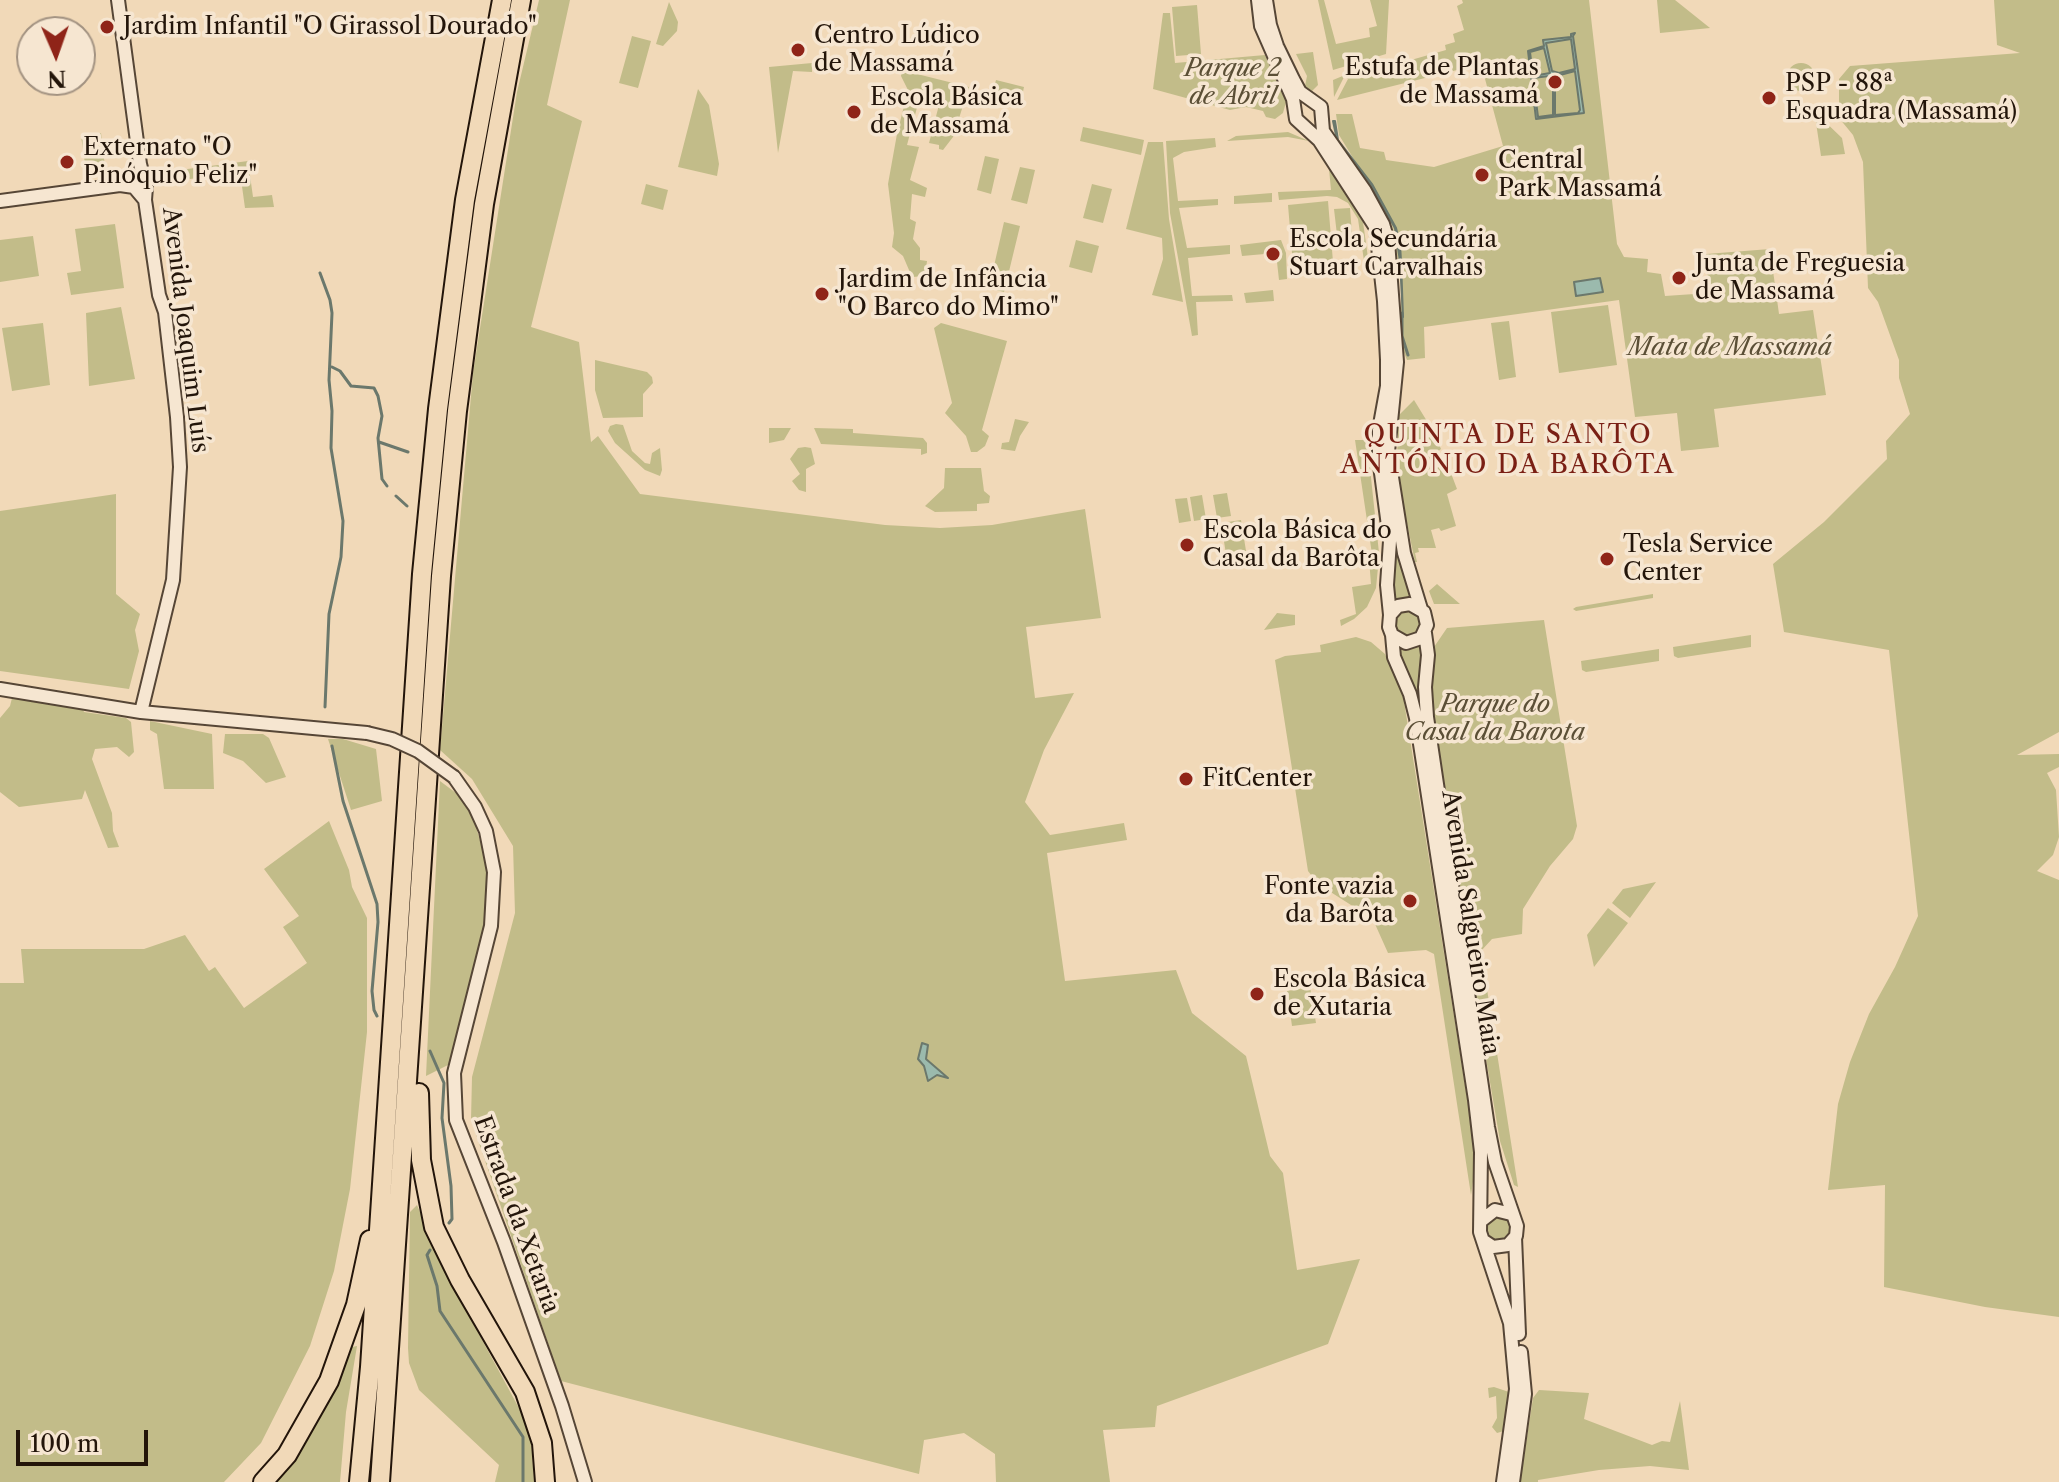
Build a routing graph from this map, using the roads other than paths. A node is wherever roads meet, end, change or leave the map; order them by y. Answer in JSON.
{"nodes":[{"id":1,"x":118,"y":0,"type":"edge"},
{"id":2,"x":502,"y":0,"type":"edge"},
{"id":3,"x":521,"y":0,"type":"edge"},
{"id":4,"x":1258,"y":0,"type":"edge"},
{"id":5,"x":1266,"y":0,"type":"edge"},
{"id":6,"x":1311,"y":99,"type":"junction"},
{"id":7,"x":1295,"y":108,"type":"junction"},
{"id":8,"x":1321,"y":118,"type":"junction"},
{"id":9,"x":1301,"y":125,"type":"junction"},
{"id":10,"x":140,"y":164,"type":"junction"},
{"id":11,"x":120,"y":185,"type":"junction"},
{"id":12,"x":145,"y":200,"type":"junction"},
{"id":13,"x":0,"y":201,"type":"edge"},
{"id":14,"x":1421,"y":609,"type":"junction"},
{"id":15,"x":1390,"y":615,"type":"junction"},
{"id":16,"x":1425,"y":633,"type":"junction"},
{"id":17,"x":1392,"y":635,"type":"junction"},
{"id":18,"x":0,"y":689,"type":"edge"},
{"id":19,"x":141,"y":712,"type":"junction"},
{"id":20,"x":416,"y":963,"type":"junction"},
{"id":21,"x":382,"y":1191,"type":"junction"},
{"id":22,"x":1511,"y":1214,"type":"junction"},
{"id":23,"x":1481,"y":1221,"type":"junction"},
{"id":24,"x":1515,"y":1237,"type":"junction"},
{"id":25,"x":1484,"y":1241,"type":"junction"},
{"id":26,"x":263,"y":1482,"type":"edge"},
{"id":27,"x":359,"y":1482,"type":"edge"},
{"id":28,"x":380,"y":1482,"type":"edge"},
{"id":29,"x":545,"y":1482,"type":"edge"},
{"id":30,"x":585,"y":1482,"type":"edge"},
{"id":31,"x":1503,"y":1482,"type":"edge"},
{"id":32,"x":1513,"y":1482,"type":"edge"}],
"edges":[{"from":1,"to":10,"type":"street","name":"Avenida Joaquim Luís"},
{"from":2,"to":21,"type":"highway"},
{"from":3,"to":20,"type":"highway"},
{"from":4,"to":7,"type":"street"},
{"from":5,"to":6,"type":"street"},
{"from":6,"to":7,"type":"street"},
{"from":6,"to":8,"type":"street"},
{"from":7,"to":9,"type":"street"},
{"from":8,"to":9,"type":"street"},
{"from":8,"to":14,"type":"street"},
{"from":9,"to":15,"type":"street"},
{"from":10,"to":11,"type":"street"},
{"from":10,"to":12,"type":"street","name":"Avenida Joaquim Luís"},
{"from":11,"to":12,"type":"street"},
{"from":11,"to":13,"type":"street"},
{"from":12,"to":19,"type":"street","name":"Avenida Joaquim Luís"},
{"from":14,"to":15,"type":"street"},
{"from":14,"to":16,"type":"street"},
{"from":15,"to":17,"type":"street"},
{"from":16,"to":17,"type":"street"},
{"from":16,"to":22,"type":"street","name":"Avenida Salgueiro Maia"},
{"from":17,"to":23,"type":"street","name":"Avenida Salgueiro Maia"},
{"from":18,"to":19,"type":"street"},
{"from":19,"to":30,"type":"street","name":"Estrada da Xetaria","bridge":true},
{"from":20,"to":28,"type":"highway"},
{"from":20,"to":29,"type":"highway"},
{"from":21,"to":26,"type":"highway"},
{"from":21,"to":27,"type":"highway"},
{"from":22,"to":23,"type":"street"},
{"from":22,"to":24,"type":"street","name":"Avenida Salgueiro Maia"},
{"from":23,"to":25,"type":"street","name":"Avenida Salgueiro Maia"},
{"from":24,"to":25,"type":"street"},
{"from":24,"to":32,"type":"street","name":"Avenida Salgueiro Maia"},
{"from":25,"to":31,"type":"street","name":"Avenida Salgueiro Maia"}]}
